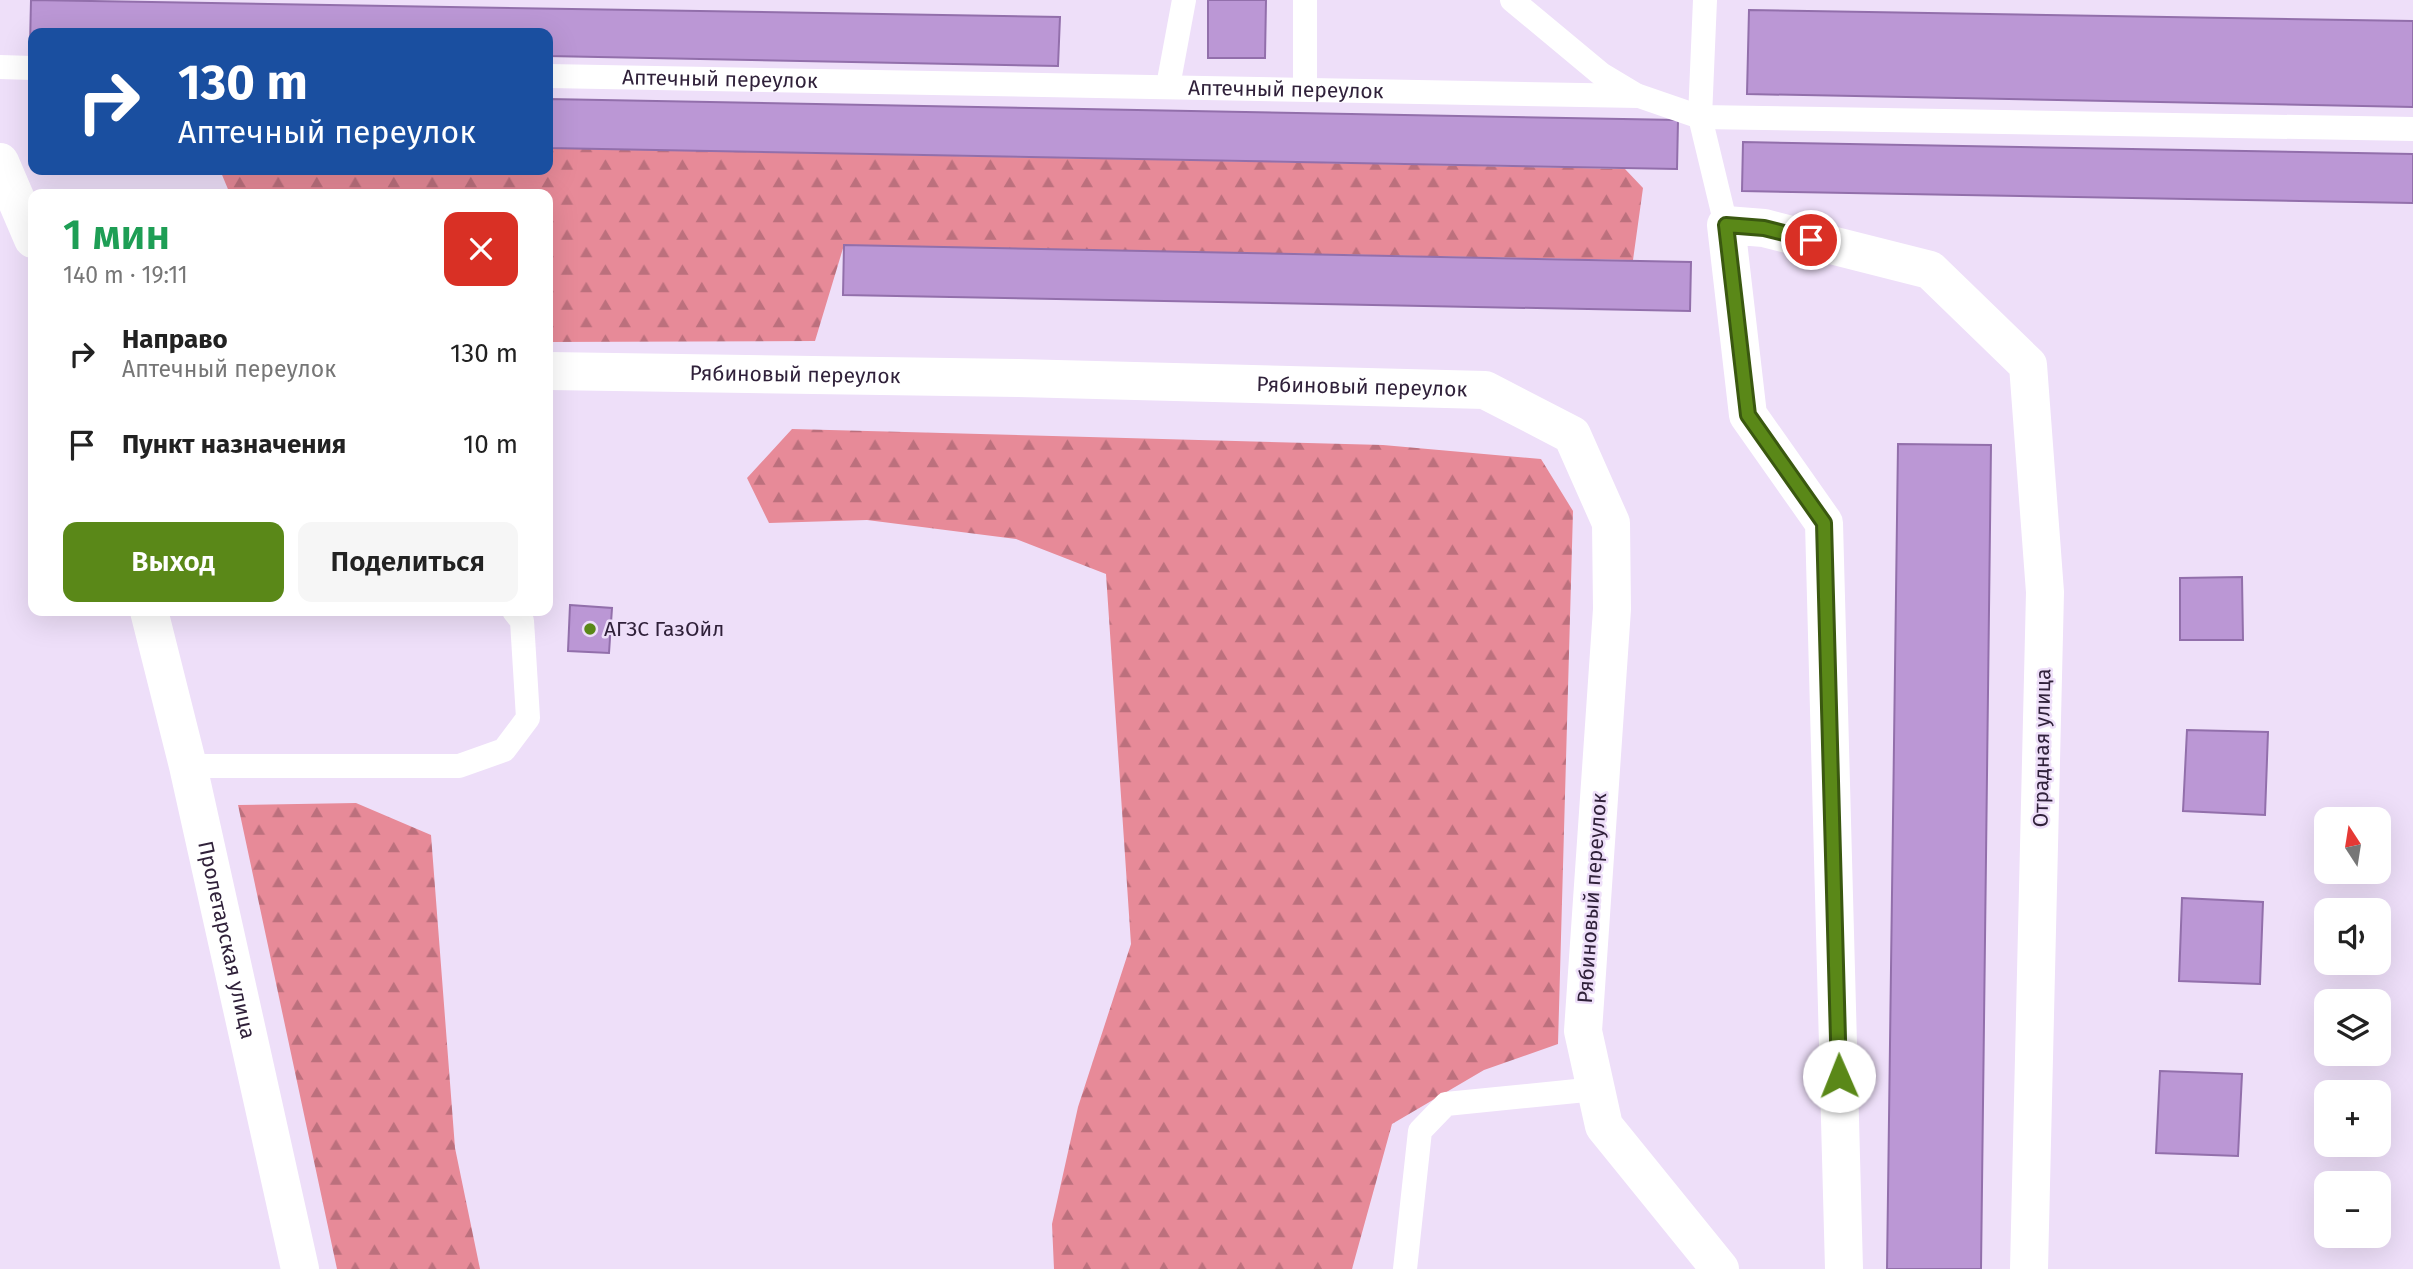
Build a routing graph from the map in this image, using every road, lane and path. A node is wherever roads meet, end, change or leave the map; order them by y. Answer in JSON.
{"nodes":[{"id":1,"x":1184,"y":0,"type":"edge"},
{"id":2,"x":1305,"y":0,"type":"edge"},
{"id":3,"x":1512,"y":0,"type":"edge"},
{"id":4,"x":1705,"y":0,"type":"edge"},
{"id":5,"x":0,"y":67,"type":"edge"},
{"id":6,"x":28,"y":68,"type":"edge"},
{"id":7,"x":553,"y":76,"type":"edge"},
{"id":8,"x":1168,"y":86,"type":"junction"},
{"id":9,"x":1305,"y":89,"type":"junction"},
{"id":10,"x":1639,"y":96,"type":"junction"},
{"id":11,"x":1700,"y":117,"type":"junction"},
{"id":12,"x":2413,"y":129,"type":"edge"},
{"id":13,"x":0,"y":162,"type":"edge"},
{"id":14,"x":1726,"y":225,"type":"junction"},
{"id":15,"x":28,"y":227,"type":"edge"},
{"id":16,"x":553,"y":371,"type":"edge"},
{"id":17,"x":150,"y":616,"type":"edge"},
{"id":18,"x":518,"y":616,"type":"edge"},
{"id":19,"x":188,"y":765,"type":"junction"},
{"id":20,"x":1597,"y":1089,"type":"junction"},
{"id":21,"x":300,"y":1269,"type":"edge"},
{"id":22,"x":1405,"y":1269,"type":"edge"},
{"id":23,"x":1720,"y":1269,"type":"edge"},
{"id":24,"x":1844,"y":1269,"type":"edge"},
{"id":25,"x":2029,"y":1269,"type":"edge"}],
"edges":[{"from":1,"to":8,"type":"lane"},
{"from":2,"to":9,"type":"lane"},
{"from":3,"to":10,"type":"lane"},
{"from":4,"to":11,"type":"lane"},
{"from":5,"to":6,"type":"lane"},
{"from":7,"to":8,"type":"lane","name":"Аптечный переулок"},
{"from":8,"to":9,"type":"lane","name":"Аптечный переулок"},
{"from":9,"to":10,"type":"lane","name":"Аптечный переулок"},
{"from":10,"to":11,"type":"lane","name":"Аптечный переулок"},
{"from":11,"to":12,"type":"lane","name":"Аптечный переулок"},
{"from":11,"to":14,"type":"lane"},
{"from":13,"to":15,"type":"street"},
{"from":14,"to":24,"type":"street"},
{"from":14,"to":25,"type":"street","name":"Отрадная улица"},
{"from":16,"to":20,"type":"street","name":"Рябиновый переулок"},
{"from":17,"to":19,"type":"street","name":"Пролетарская улица"},
{"from":18,"to":19,"type":"lane"},
{"from":19,"to":21,"type":"street","name":"Пролетарская улица"},
{"from":20,"to":22,"type":"lane"},
{"from":20,"to":23,"type":"street","name":"Рябиновый переулок"}]}
